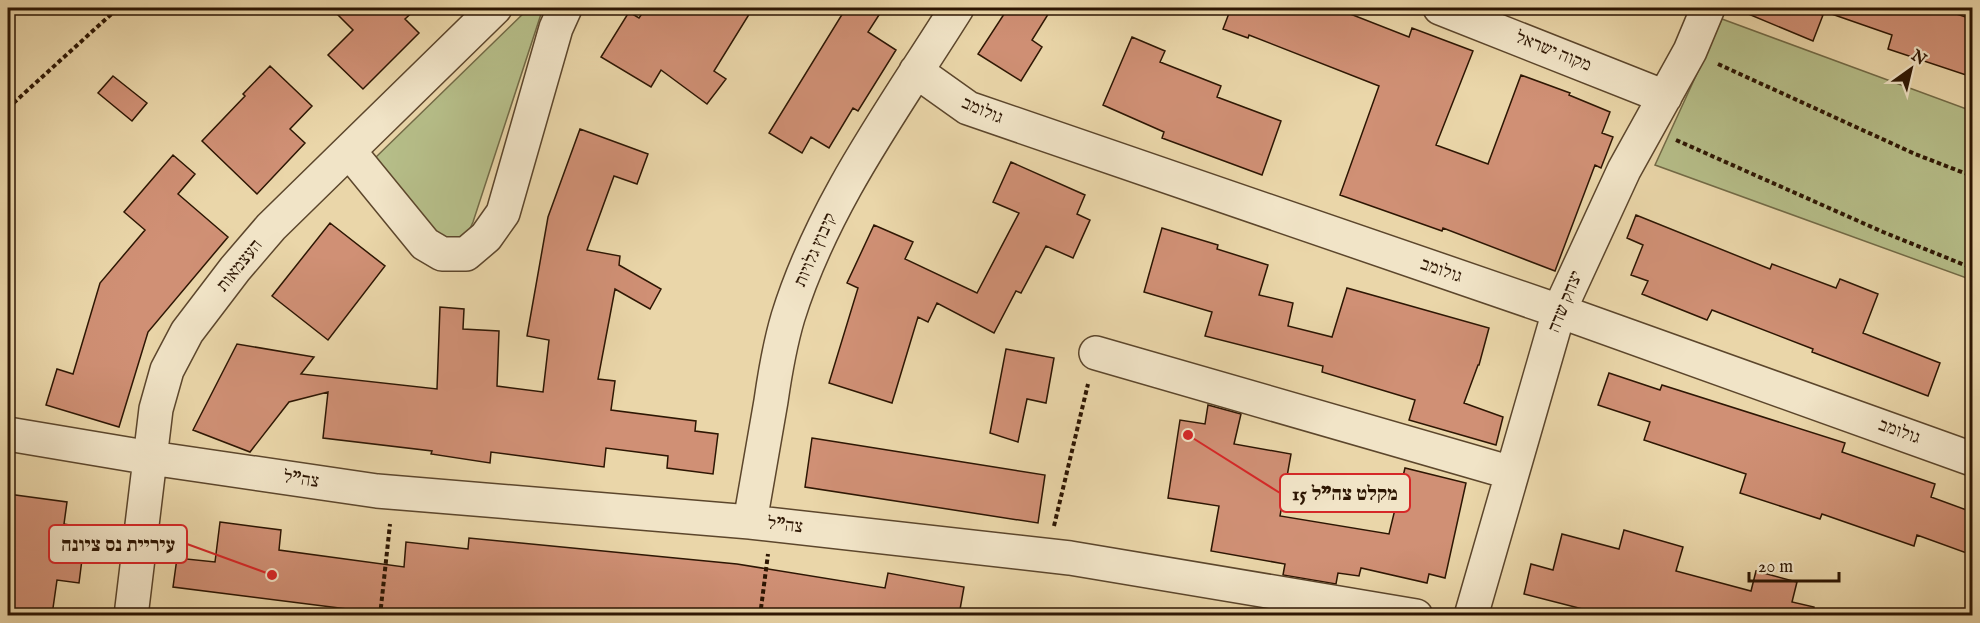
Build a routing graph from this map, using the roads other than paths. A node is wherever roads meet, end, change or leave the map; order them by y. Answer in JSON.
{"nodes":[{"id":1,"x":495,"y":8,"type":"edge"},
{"id":2,"x":565,"y":8,"type":"edge"},
{"id":3,"x":957,"y":8,"type":"edge"},
{"id":4,"x":1440,"y":8,"type":"edge"},
{"id":5,"x":1707,"y":8,"type":"edge"},
{"id":6,"x":916,"y":71,"type":"junction"},
{"id":7,"x":1665,"y":97,"type":"junction"},
{"id":8,"x":349,"y":151,"type":"junction"},
{"id":9,"x":1559,"y":311,"type":"junction"},
{"id":10,"x":1096,"y":353,"type":"road end"},
{"id":11,"x":8,"y":434,"type":"edge"},
{"id":12,"x":151,"y":458,"type":"junction"},
{"id":13,"x":1972,"y":459,"type":"edge"},
{"id":14,"x":1512,"y":473,"type":"junction"},
{"id":15,"x":761,"y":523,"type":"junction"},
{"id":16,"x":133,"y":611,"type":"edge"},
{"id":17,"x":1416,"y":615,"type":"edge"},
{"id":18,"x":1472,"y":615,"type":"edge"}],
"edges":[{"from":1,"to":8,"type":"street","name":"העצמאות"},
{"from":2,"to":8,"type":"street"},
{"from":3,"to":6,"type":"street","name":"קיבוץ גלויות"},
{"from":4,"to":7,"type":"street","name":"מקוה ישראל"},
{"from":5,"to":7,"type":"street","name":"יצחק שדה"},
{"from":6,"to":9,"type":"street","name":"גולומב"},
{"from":6,"to":15,"type":"street","name":"קיבוץ גלויות"},
{"from":7,"to":9,"type":"street","name":"יצחק שדה"},
{"from":8,"to":12,"type":"street","name":"העצמאות"},
{"from":9,"to":13,"type":"street","name":"גולומב"},
{"from":9,"to":14,"type":"street","name":"יצחק שדה"},
{"from":10,"to":14,"type":"street"},
{"from":11,"to":12,"type":"street","name":"צה\"ל"},
{"from":12,"to":15,"type":"street","name":"צה\"ל"},
{"from":12,"to":16,"type":"street","name":"העצמאות"},
{"from":14,"to":18,"type":"street","name":"יצחק שדה"},
{"from":15,"to":17,"type":"street","name":"צה\"ל"}]}
